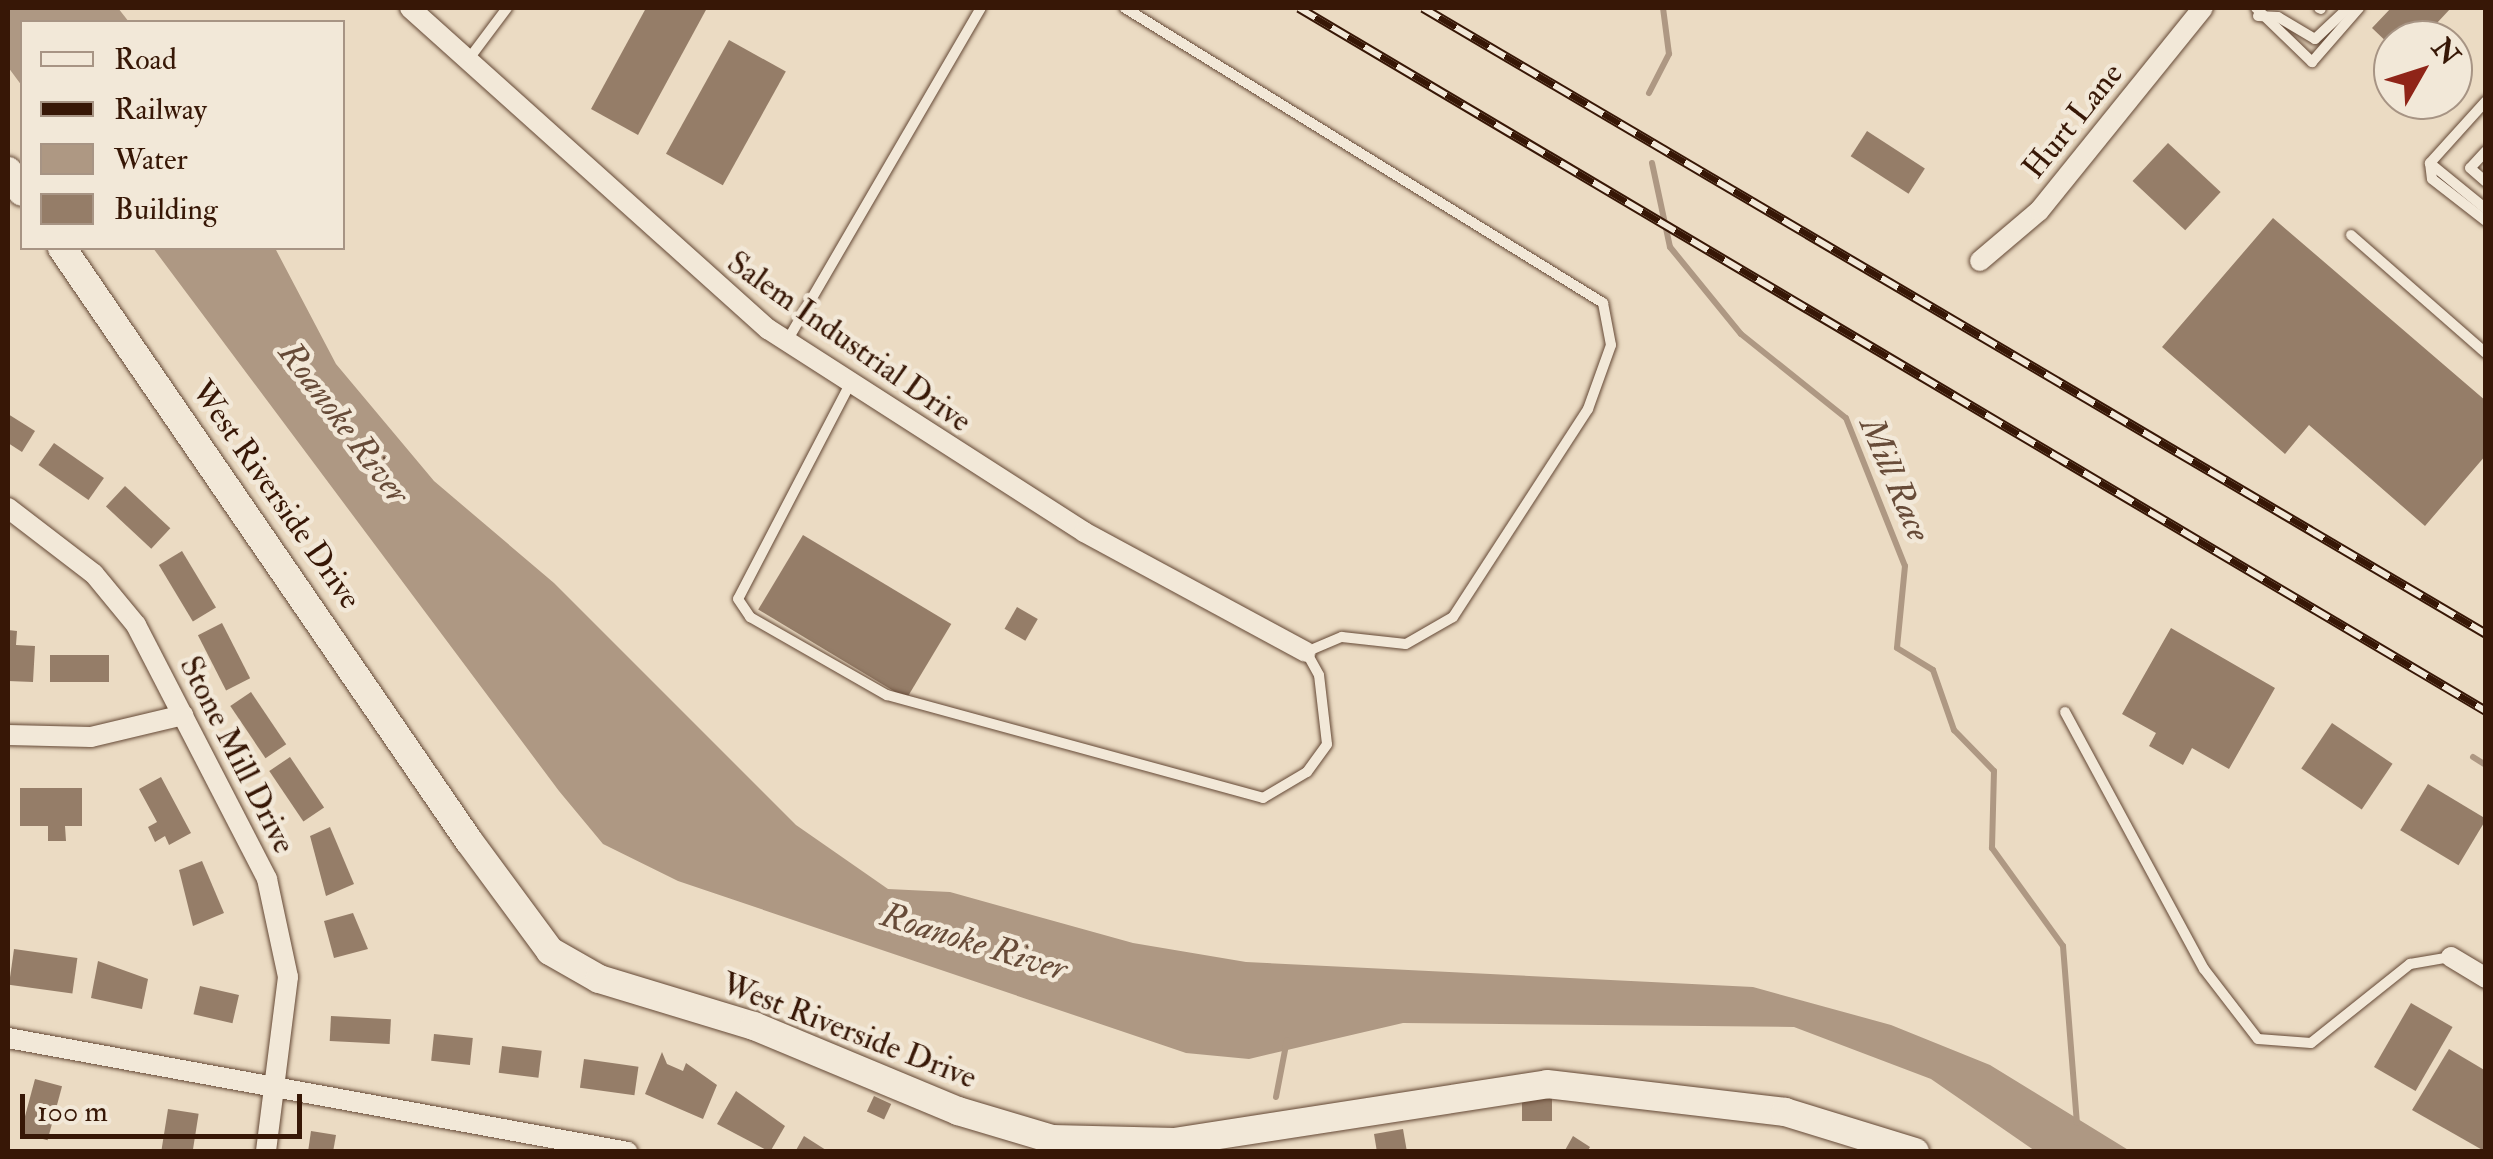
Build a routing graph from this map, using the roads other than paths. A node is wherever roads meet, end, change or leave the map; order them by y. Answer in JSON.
{"nodes":[{"id":1,"x":410,"y":8,"type":"edge"},
{"id":2,"x":507,"y":8,"type":"edge"},
{"id":3,"x":981,"y":8,"type":"edge"},
{"id":4,"x":1125,"y":8,"type":"edge"},
{"id":5,"x":2202,"y":8,"type":"edge"},
{"id":6,"x":2348,"y":8,"type":"edge"},
{"id":7,"x":2359,"y":8,"type":"edge"},
{"id":8,"x":2257,"y":12,"type":"edge"},
{"id":9,"x":468,"y":60,"type":"junction"},
{"id":10,"x":2486,"y":101,"type":"edge"},
{"id":11,"x":2486,"y":151,"type":"edge"},
{"id":12,"x":2430,"y":164,"type":"junction"},
{"id":13,"x":2486,"y":182,"type":"edge"},
{"id":14,"x":2486,"y":209,"type":"edge"},
{"id":15,"x":2486,"y":221,"type":"edge"},
{"id":16,"x":2350,"y":236,"type":"dead end"},
{"id":17,"x":63,"y":250,"type":"edge"},
{"id":18,"x":1980,"y":262,"type":"dead end"},
{"id":19,"x":787,"y":342,"type":"junction"},
{"id":20,"x":2486,"y":353,"type":"edge"},
{"id":21,"x":850,"y":384,"type":"junction"},
{"id":22,"x":8,"y":508,"type":"edge"},
{"id":23,"x":1306,"y":652,"type":"junction"},
{"id":24,"x":2065,"y":712,"type":"dead end"},
{"id":25,"x":184,"y":715,"type":"junction"},
{"id":26,"x":8,"y":736,"type":"edge"},
{"id":27,"x":2450,"y":957,"type":"joint"},
{"id":28,"x":2486,"y":978,"type":"edge"},
{"id":29,"x":8,"y":1038,"type":"edge"},
{"id":30,"x":278,"y":1089,"type":"junction"},
{"id":31,"x":560,"y":1145,"type":"edge"},
{"id":32,"x":1171,"y":1147,"type":"edge"},
{"id":33,"x":266,"y":1152,"type":"edge"},
{"id":34,"x":628,"y":1152,"type":"edge"},
{"id":35,"x":1916,"y":1152,"type":"edge"}],
"edges":[{"from":1,"to":9,"type":"street","name":"Salem Industrial Drive"},
{"from":2,"to":9,"type":"lane"},
{"from":3,"to":19,"type":"lane"},
{"from":4,"to":23,"type":"lane"},
{"from":5,"to":18,"type":"street","name":"Hurt Lane"},
{"from":6,"to":8,"type":"lane"},
{"from":7,"to":8,"type":"lane"},
{"from":9,"to":19,"type":"street","name":"Salem Industrial Drive"},
{"from":10,"to":12,"type":"lane"},
{"from":11,"to":13,"type":"lane"},
{"from":12,"to":14,"type":"lane"},
{"from":12,"to":15,"type":"lane"},
{"from":16,"to":20,"type":"lane"},
{"from":17,"to":32,"type":"street","name":"West Riverside Drive"},
{"from":19,"to":21,"type":"street","name":"Salem Industrial Drive"},
{"from":21,"to":23,"type":"street","name":"Salem Industrial Drive"},
{"from":21,"to":23,"type":"lane"},
{"from":22,"to":25,"type":"street","name":"Stone Mill Drive"},
{"from":24,"to":27,"type":"lane"},
{"from":25,"to":26,"type":"street"},
{"from":25,"to":30,"type":"street","name":"Stone Mill Drive"},
{"from":27,"to":28,"type":"street"},
{"from":29,"to":30,"type":"street"},
{"from":30,"to":31,"type":"street"},
{"from":30,"to":33,"type":"street","name":"Stone Mill Drive"},
{"from":31,"to":34,"type":"street"},
{"from":32,"to":35,"type":"street","name":"West Riverside Drive"}]}
